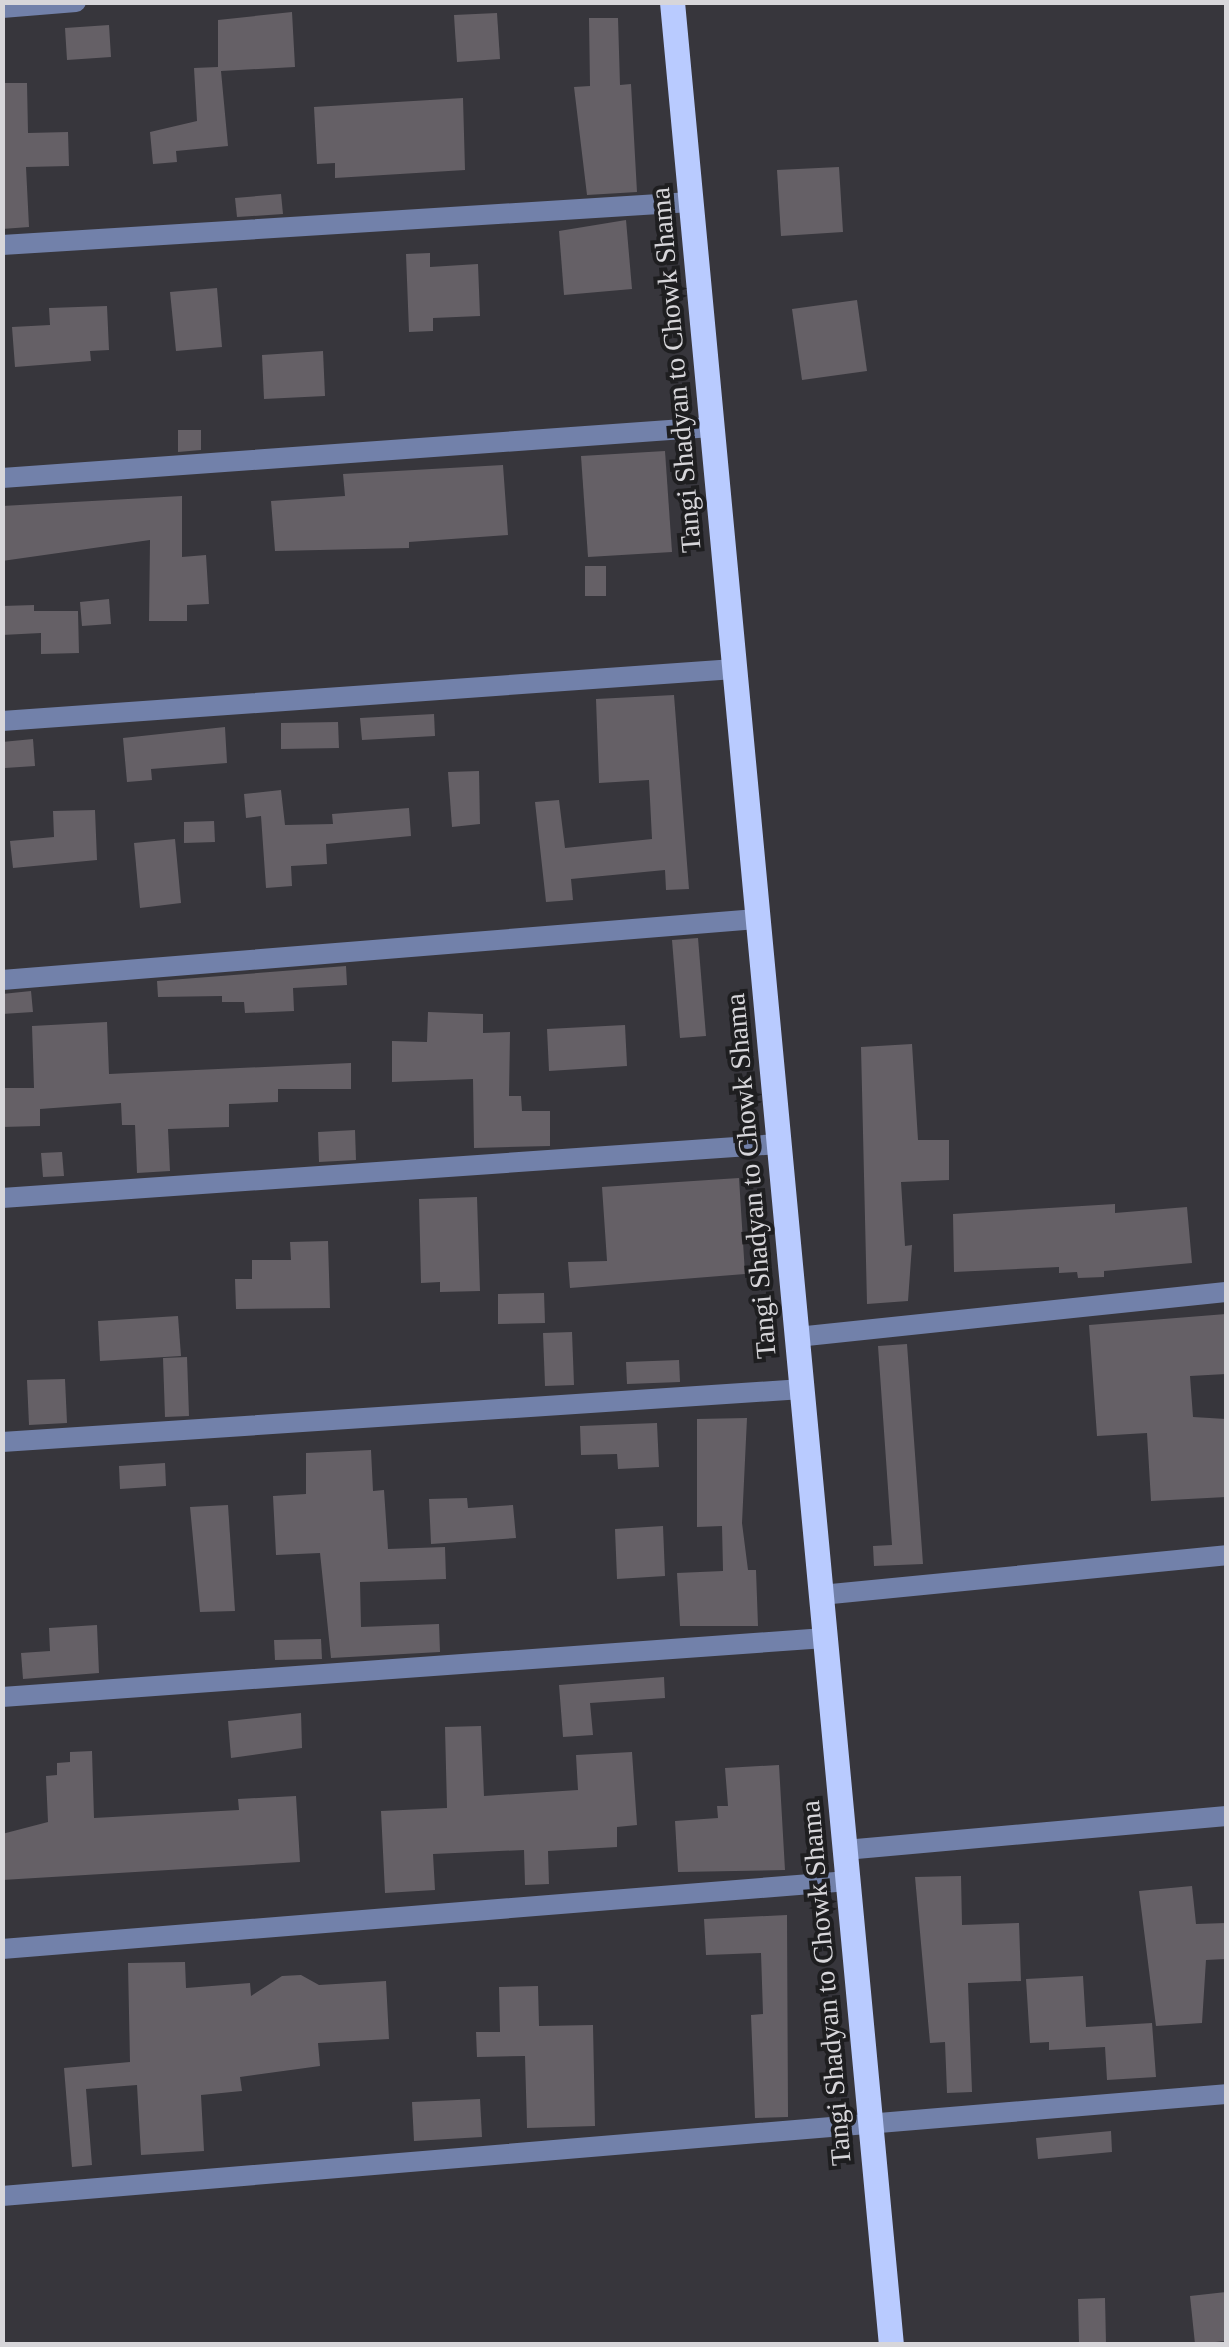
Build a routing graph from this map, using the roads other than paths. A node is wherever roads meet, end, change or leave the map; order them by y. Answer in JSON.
{"nodes":[{"id":1,"x":76,"y":2,"type":"edge"},
{"id":2,"x":672,"y":2,"type":"edge"},
{"id":3,"x":2,"y":8,"type":"edge"},
{"id":4,"x":691,"y":202,"type":"junction"},
{"id":5,"x":2,"y":245,"type":"edge"},
{"id":6,"x":712,"y":426,"type":"junction"},
{"id":7,"x":2,"y":478,"type":"edge"},
{"id":8,"x":734,"y":668,"type":"junction"},
{"id":9,"x":2,"y":720,"type":"edge"},
{"id":10,"x":757,"y":920,"type":"junction"},
{"id":11,"x":2,"y":980,"type":"edge"},
{"id":12,"x":779,"y":1144,"type":"junction"},
{"id":13,"x":2,"y":1198,"type":"edge"},
{"id":14,"x":1226,"y":1292,"type":"edge"},
{"id":15,"x":797,"y":1337,"type":"junction"},
{"id":16,"x":802,"y":1389,"type":"junction"},
{"id":17,"x":2,"y":1442,"type":"edge"},
{"id":18,"x":1226,"y":1555,"type":"edge"},
{"id":19,"x":821,"y":1594,"type":"junction"},
{"id":20,"x":825,"y":1638,"type":"junction"},
{"id":21,"x":2,"y":1697,"type":"edge"},
{"id":22,"x":1226,"y":1816,"type":"edge"},
{"id":23,"x":845,"y":1850,"type":"junction"},
{"id":24,"x":848,"y":1881,"type":"junction"},
{"id":25,"x":2,"y":1949,"type":"edge"},
{"id":26,"x":1226,"y":2094,"type":"edge"},
{"id":27,"x":869,"y":2127,"type":"junction"},
{"id":28,"x":2,"y":2196,"type":"edge"},
{"id":29,"x":891,"y":2344,"type":"edge"}],
"edges":[{"from":1,"to":3,"type":"street"},
{"from":2,"to":4,"type":"main road","name":"Tangi Shadyan to Chowk Shama"},
{"from":4,"to":5,"type":"street"},
{"from":4,"to":6,"type":"main road","name":"Tangi Shadyan to Chowk Shama"},
{"from":6,"to":7,"type":"street"},
{"from":6,"to":8,"type":"main road","name":"Tangi Shadyan to Chowk Shama"},
{"from":8,"to":9,"type":"street"},
{"from":8,"to":10,"type":"main road","name":"Tangi Shadyan to Chowk Shama"},
{"from":10,"to":11,"type":"street"},
{"from":10,"to":12,"type":"main road","name":"Tangi Shadyan to Chowk Shama"},
{"from":12,"to":13,"type":"street"},
{"from":12,"to":15,"type":"main road","name":"Tangi Shadyan to Chowk Shama"},
{"from":14,"to":15,"type":"street"},
{"from":15,"to":16,"type":"main road","name":"Tangi Shadyan to Chowk Shama"},
{"from":16,"to":17,"type":"street"},
{"from":16,"to":19,"type":"main road","name":"Tangi Shadyan to Chowk Shama"},
{"from":18,"to":19,"type":"street"},
{"from":19,"to":20,"type":"main road","name":"Tangi Shadyan to Chowk Shama"},
{"from":20,"to":21,"type":"street"},
{"from":20,"to":23,"type":"main road","name":"Tangi Shadyan to Chowk Shama"},
{"from":22,"to":23,"type":"street"},
{"from":23,"to":24,"type":"main road","name":"Tangi Shadyan to Chowk Shama"},
{"from":24,"to":25,"type":"street"},
{"from":24,"to":27,"type":"main road","name":"Tangi Shadyan to Chowk Shama"},
{"from":26,"to":27,"type":"street"},
{"from":27,"to":28,"type":"street"},
{"from":27,"to":29,"type":"main road","name":"Tangi Shadyan to Chowk Shama"}]}
